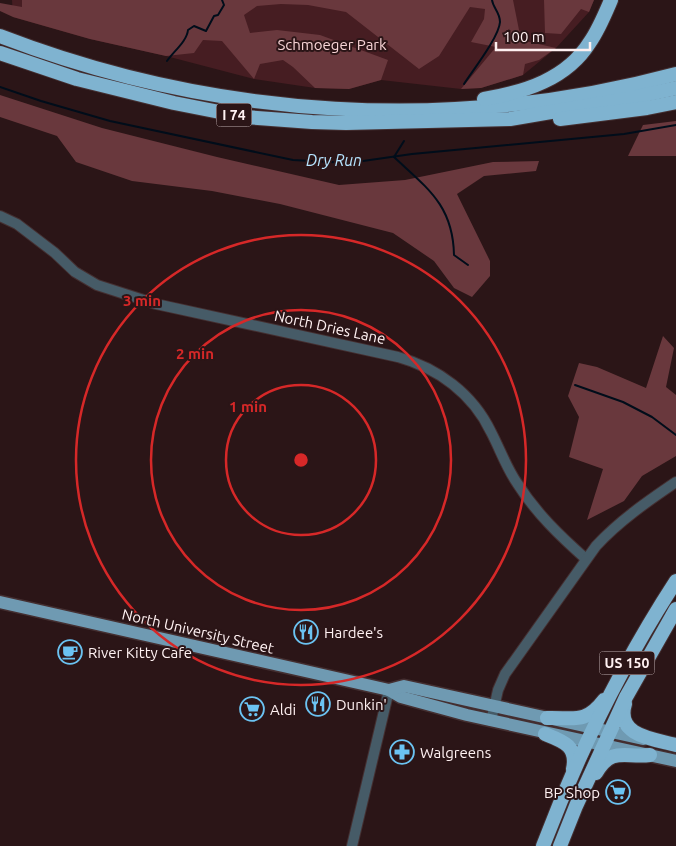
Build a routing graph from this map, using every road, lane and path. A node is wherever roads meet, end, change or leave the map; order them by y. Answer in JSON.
{"nodes":[{"id":1,"x":612,"y":0,"type":"edge"},
{"id":2,"x":0,"y":36,"type":"edge"},
{"id":3,"x":0,"y":53,"type":"edge"},
{"id":4,"x":676,"y":74,"type":"edge"},
{"id":5,"x":676,"y":88,"type":"edge"},
{"id":6,"x":249,"y":101,"type":"junction"},
{"id":7,"x":676,"y":102,"type":"edge"},
{"id":8,"x":510,"y":119,"type":"junction"},
{"id":9,"x":0,"y":216,"type":"edge"},
{"id":10,"x":676,"y":482,"type":"edge"},
{"id":11,"x":586,"y":559,"type":"junction"},
{"id":12,"x":676,"y":582,"type":"edge"},
{"id":13,"x":0,"y":602,"type":"edge"},
{"id":14,"x":676,"y":609,"type":"edge"},
{"id":15,"x":638,"y":641,"type":"junction"},
{"id":16,"x":389,"y":690,"type":"junction"},
{"id":17,"x":626,"y":697,"type":"junction"},
{"id":18,"x":494,"y":706,"type":"junction"},
{"id":19,"x":433,"y":707,"type":"junction"},
{"id":20,"x":547,"y":718,"type":"junction"},
{"id":21,"x":490,"y":721,"type":"junction"},
{"id":22,"x":594,"y":728,"type":"junction"},
{"id":23,"x":610,"y":732,"type":"junction"},
{"id":24,"x":545,"y":734,"type":"junction"},
{"id":25,"x":587,"y":742,"type":"junction"},
{"id":26,"x":603,"y":746,"type":"junction"},
{"id":27,"x":676,"y":746,"type":"edge"},
{"id":28,"x":650,"y":755,"type":"junction"},
{"id":29,"x":676,"y":761,"type":"edge"},
{"id":30,"x":570,"y":781,"type":"junction"},
{"id":31,"x":352,"y":846,"type":"edge"},
{"id":32,"x":543,"y":846,"type":"edge"},
{"id":33,"x":561,"y":846,"type":"edge"}],
"edges":[{"from":1,"to":6,"type":"highway"},
{"from":2,"to":6,"type":"highway","number":"I 74"},
{"from":3,"to":8,"type":"highway","number":"I 74"},
{"from":4,"to":6,"type":"highway","number":"I 74"},
{"from":5,"to":8,"type":"highway","number":"I 74"},
{"from":7,"to":8,"type":"highway"},
{"from":9,"to":11,"type":"street","name":"North Dries Lane"},
{"from":10,"to":11,"type":"street"},
{"from":11,"to":18,"type":"street"},
{"from":12,"to":15,"type":"highway","number":"US 150"},
{"from":13,"to":16,"type":"main road","name":"North University Street"},
{"from":14,"to":17,"type":"highway","number":"US 150"},
{"from":15,"to":20,"type":"highway"},
{"from":15,"to":22,"type":"highway","number":"US 150"},
{"from":16,"to":18,"type":"main road","name":"North University Street"},
{"from":16,"to":19,"type":"main road","name":"North University Street"},
{"from":16,"to":31,"type":"street"},
{"from":17,"to":23,"type":"highway","number":"US 150"},
{"from":17,"to":27,"type":"highway"},
{"from":18,"to":19,"type":"main road"},
{"from":18,"to":20,"type":"main road","name":"North University Street"},
{"from":18,"to":21,"type":"street"},
{"from":19,"to":21,"type":"main road","name":"North University Street"},
{"from":20,"to":22,"type":"main road","name":"North University Street"},
{"from":21,"to":24,"type":"main road","name":"North University Street"},
{"from":22,"to":23,"type":"main road","name":"North University Street"},
{"from":22,"to":25,"type":"highway","number":"US 150"},
{"from":23,"to":26,"type":"highway","number":"US 150"},
{"from":23,"to":27,"type":"main road","name":"North University Street"},
{"from":24,"to":25,"type":"main road","name":"North University Street"},
{"from":24,"to":30,"type":"highway"},
{"from":25,"to":26,"type":"main road","name":"North University Street"},
{"from":25,"to":30,"type":"highway","number":"US 150"},
{"from":26,"to":28,"type":"main road","name":"North University Street"},
{"from":26,"to":33,"type":"highway","number":"US 150"},
{"from":28,"to":29,"type":"main road","name":"North University Street"},
{"from":28,"to":33,"type":"highway"},
{"from":30,"to":32,"type":"highway","number":"US 150"}]}
